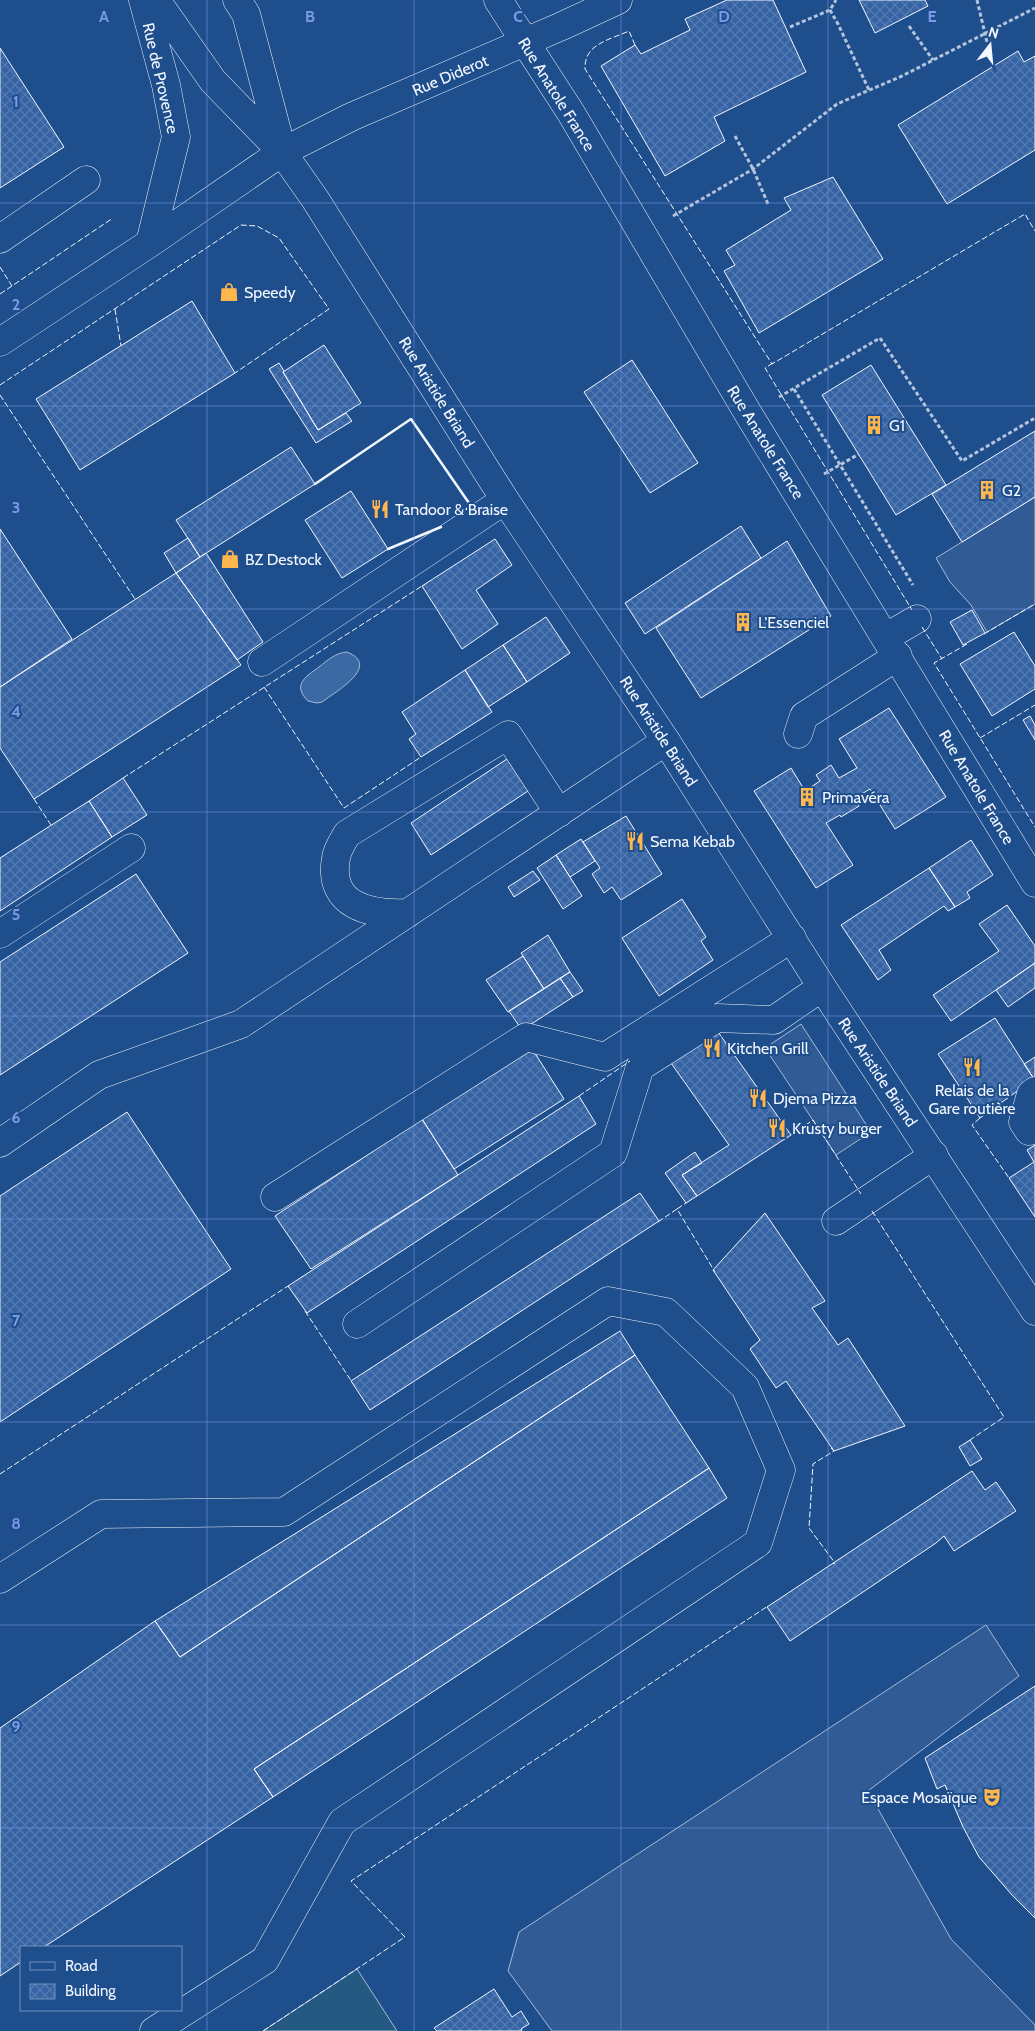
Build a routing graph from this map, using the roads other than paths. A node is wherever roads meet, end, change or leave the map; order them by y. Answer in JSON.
{"nodes":[{"id":1,"x":143,"y":0,"type":"edge"},
{"id":2,"x":156,"y":0,"type":"edge"},
{"id":3,"x":237,"y":0,"type":"edge"},
{"id":4,"x":498,"y":0,"type":"edge"},
{"id":5,"x":618,"y":0,"type":"edge"},
{"id":6,"x":525,"y":42,"type":"junction"},
{"id":7,"x":282,"y":152,"type":"junction"},
{"id":8,"x":86,"y":180,"type":"dead end"},
{"id":9,"x":0,"y":238,"type":"edge"},
{"id":10,"x":150,"y":243,"type":"junction"},
{"id":11,"x":0,"y":342,"type":"edge"},
{"id":12,"x":505,"y":500,"type":"junction"},
{"id":13,"x":917,"y":619,"type":"dead end"},
{"id":14,"x":892,"y":647,"type":"junction"},
{"id":15,"x":262,"y":662,"type":"dead end"},
{"id":16,"x":798,"y":734,"type":"dead end"},
{"id":17,"x":666,"y":741,"type":"junction"},
{"id":18,"x":559,"y":813,"type":"junction"},
{"id":19,"x":131,"y":848,"type":"dead end"},
{"id":20,"x":1035,"y":883,"type":"edge"},
{"id":21,"x":408,"y":913,"type":"junction"},
{"id":22,"x":0,"y":934,"type":"edge"},
{"id":23,"x":792,"y":938,"type":"junction"},
{"id":24,"x":822,"y":987,"type":"junction"},
{"id":25,"x":1035,"y":1092,"type":"edge"},
{"id":26,"x":1029,"y":1131,"type":"dead end"},
{"id":27,"x":0,"y":1143,"type":"edge"},
{"id":28,"x":934,"y":1155,"type":"junction"},
{"id":29,"x":274,"y":1197,"type":"dead end"},
{"id":30,"x":836,"y":1221,"type":"dead end"},
{"id":31,"x":1035,"y":1311,"type":"edge"},
{"id":32,"x":357,"y":1324,"type":"dead end"},
{"id":33,"x":0,"y":1579,"type":"edge"},
{"id":34,"x":154,"y":2031,"type":"edge"}],
"edges":[{"from":1,"to":10,"type":"main road","name":"Rue de Provence"},
{"from":2,"to":7,"type":"main road","name":"Rue Aristide Briand"},
{"from":3,"to":7,"type":"main road","name":"Rue Aristide Briand"},
{"from":4,"to":6,"type":"main road","name":"Rue Anatole France"},
{"from":5,"to":6,"type":"main road","name":"Rue Diderot"},
{"from":6,"to":7,"type":"main road","name":"Rue Diderot"},
{"from":6,"to":14,"type":"main road","name":"Rue Anatole France"},
{"from":7,"to":10,"type":"main road"},
{"from":7,"to":12,"type":"main road","name":"Rue Aristide Briand"},
{"from":8,"to":9,"type":"main road"},
{"from":10,"to":11,"type":"main road"},
{"from":12,"to":15,"type":"main road"},
{"from":12,"to":17,"type":"main road","name":"Rue Aristide Briand"},
{"from":13,"to":14,"type":"main road"},
{"from":14,"to":16,"type":"main road"},
{"from":14,"to":20,"type":"main road","name":"Rue Anatole France"},
{"from":17,"to":18,"type":"main road"},
{"from":17,"to":23,"type":"main road","name":"Rue Aristide Briand"},
{"from":18,"to":21,"type":"main road"},
{"from":18,"to":21,"type":"main road"},
{"from":19,"to":22,"type":"main road"},
{"from":21,"to":27,"type":"main road"},
{"from":23,"to":24,"type":"main road","name":"Rue Aristide Briand"},
{"from":23,"to":29,"type":"main road"},
{"from":24,"to":28,"type":"main road","name":"Rue Aristide Briand"},
{"from":24,"to":32,"type":"main road"},
{"from":25,"to":26,"type":"main road"},
{"from":28,"to":30,"type":"main road"},
{"from":28,"to":31,"type":"main road","name":"Rue Aristide Briand"},
{"from":33,"to":34,"type":"main road"}]}
